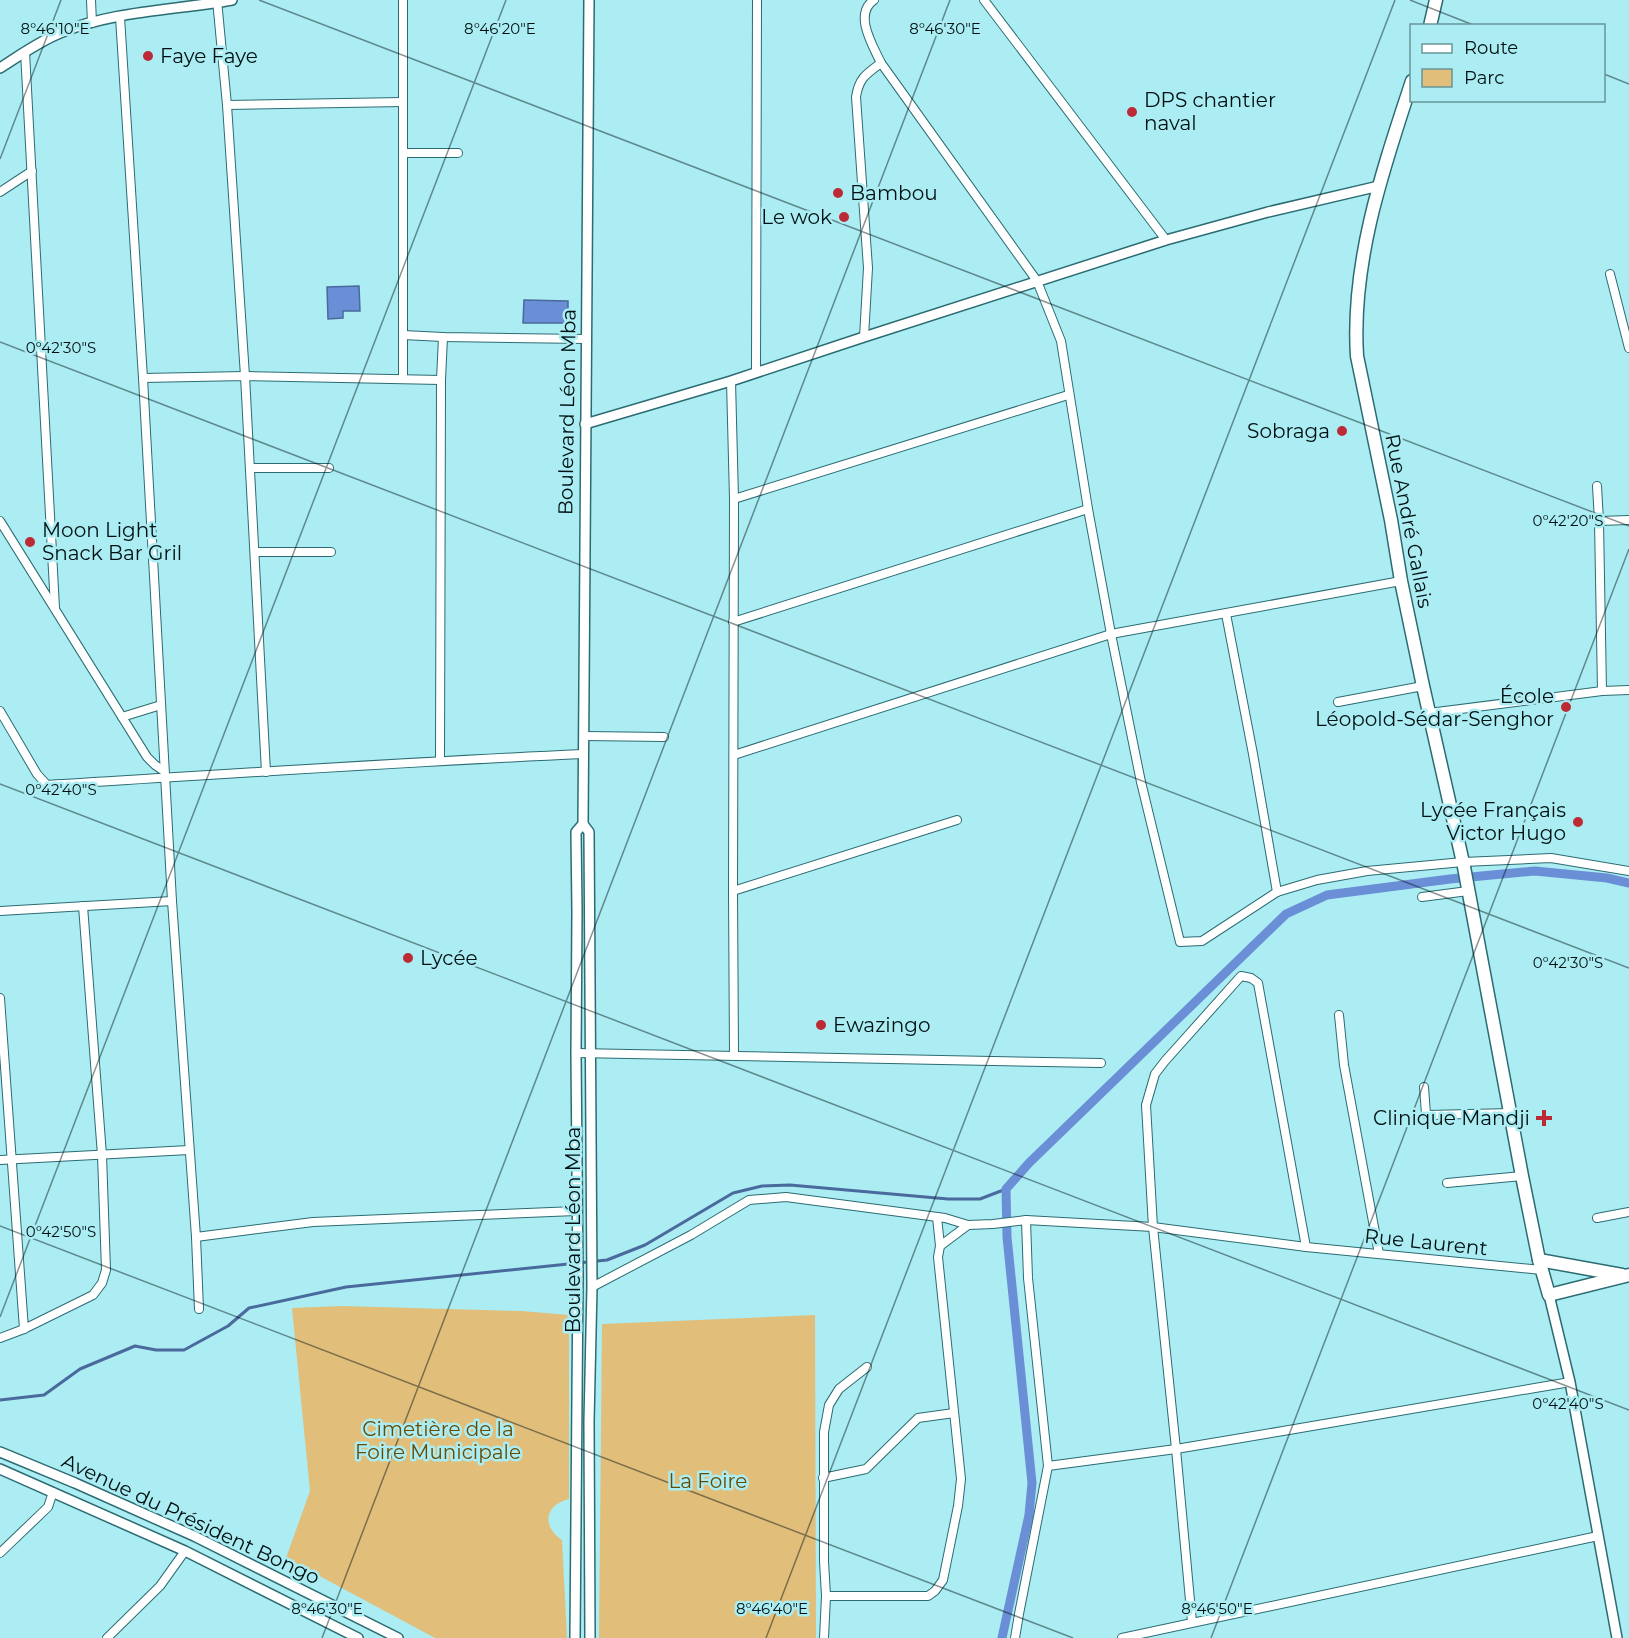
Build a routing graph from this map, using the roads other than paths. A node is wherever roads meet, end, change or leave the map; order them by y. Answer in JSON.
{"nodes":[{"id":1,"x":91,"y":0,"type":"edge"},
{"id":2,"x":232,"y":0,"type":"edge"},
{"id":3,"x":403,"y":0,"type":"edge"},
{"id":4,"x":589,"y":0,"type":"edge"},
{"id":5,"x":757,"y":0,"type":"edge"},
{"id":6,"x":874,"y":0,"type":"edge"},
{"id":7,"x":984,"y":0,"type":"edge"},
{"id":8,"x":1436,"y":0,"type":"edge"},
{"id":9,"x":218,"y":1,"type":"edge"},
{"id":10,"x":120,"y":17,"type":"junction"},
{"id":11,"x":92,"y":22,"type":"junction"},
{"id":12,"x":1430,"y":24,"type":"edge"},
{"id":13,"x":26,"y":52,"type":"junction"},
{"id":14,"x":880,"y":63,"type":"junction"},
{"id":15,"x":0,"y":68,"type":"edge"},
{"id":16,"x":1410,"y":87,"type":"edge"},
{"id":17,"x":403,"y":102,"type":"junction"},
{"id":18,"x":227,"y":105,"type":"junction"},
{"id":19,"x":403,"y":153,"type":"junction"},
{"id":20,"x":458,"y":153,"type":"dead end"},
{"id":21,"x":32,"y":171,"type":"junction"},
{"id":22,"x":1379,"y":186,"type":"junction"},
{"id":23,"x":0,"y":192,"type":"edge"},
{"id":24,"x":1166,"y":240,"type":"junction"},
{"id":25,"x":1610,"y":274,"type":"dead end"},
{"id":26,"x":1037,"y":281,"type":"junction"},
{"id":27,"x":403,"y":335,"type":"junction"},
{"id":28,"x":443,"y":337,"type":"junction"},
{"id":29,"x":864,"y":337,"type":"junction"},
{"id":30,"x":586,"y":339,"type":"junction"},
{"id":31,"x":1629,"y":348,"type":"edge"},
{"id":32,"x":756,"y":372,"type":"junction"},
{"id":33,"x":245,"y":375,"type":"junction"},
{"id":34,"x":143,"y":378,"type":"junction"},
{"id":35,"x":403,"y":379,"type":"junction"},
{"id":36,"x":441,"y":380,"type":"junction"},
{"id":37,"x":731,"y":381,"type":"junction"},
{"id":38,"x":1068,"y":396,"type":"junction"},
{"id":39,"x":585,"y":424,"type":"junction"},
{"id":40,"x":250,"y":468,"type":"junction"},
{"id":41,"x":330,"y":468,"type":"dead end"},
{"id":42,"x":1597,"y":486,"type":"dead end"},
{"id":43,"x":734,"y":499,"type":"junction"},
{"id":44,"x":1088,"y":509,"type":"junction"},
{"id":45,"x":0,"y":520,"type":"edge"},
{"id":46,"x":1629,"y":520,"type":"edge"},
{"id":47,"x":1599,"y":521,"type":"junction"},
{"id":48,"x":255,"y":552,"type":"junction"},
{"id":49,"x":331,"y":552,"type":"dead end"},
{"id":50,"x":1401,"y":581,"type":"junction"},
{"id":51,"x":55,"y":608,"type":"junction"},
{"id":52,"x":1226,"y":614,"type":"junction"},
{"id":53,"x":733,"y":622,"type":"junction"},
{"id":54,"x":1111,"y":634,"type":"junction"},
{"id":55,"x":1423,"y":686,"type":"junction"},
{"id":56,"x":1629,"y":690,"type":"edge"},
{"id":57,"x":1602,"y":691,"type":"junction"},
{"id":58,"x":1338,"y":702,"type":"dead end"},
{"id":59,"x":161,"y":705,"type":"junction"},
{"id":60,"x":0,"y":711,"type":"edge"},
{"id":61,"x":1429,"y":712,"type":"junction"},
{"id":62,"x":122,"y":717,"type":"junction"},
{"id":63,"x":584,"y":736,"type":"junction"},
{"id":64,"x":664,"y":737,"type":"dead end"},
{"id":65,"x":583,"y":754,"type":"junction"},
{"id":66,"x":734,"y":755,"type":"junction"},
{"id":67,"x":440,"y":760,"type":"junction"},
{"id":68,"x":266,"y":772,"type":"junction"},
{"id":69,"x":164,"y":774,"type":"junction"},
{"id":70,"x":957,"y":820,"type":"dead end"},
{"id":71,"x":582,"y":824,"type":"junction"},
{"id":72,"x":1463,"y":864,"type":"junction"},
{"id":73,"x":1629,"y":871,"type":"edge"},
{"id":74,"x":1467,"y":888,"type":"junction"},
{"id":75,"x":733,"y":891,"type":"junction"},
{"id":76,"x":1277,"y":892,"type":"junction"},
{"id":77,"x":1422,"y":897,"type":"dead end"},
{"id":78,"x":172,"y":901,"type":"junction"},
{"id":79,"x":83,"y":906,"type":"junction"},
{"id":80,"x":0,"y":910,"type":"edge"},
{"id":81,"x":0,"y":998,"type":"edge"},
{"id":82,"x":1339,"y":1015,"type":"dead end"},
{"id":83,"x":576,"y":1053,"type":"junction"},
{"id":84,"x":591,"y":1053,"type":"junction"},
{"id":85,"x":734,"y":1055,"type":"junction"},
{"id":86,"x":1101,"y":1063,"type":"dead end"},
{"id":87,"x":1424,"y":1087,"type":"dead end"},
{"id":88,"x":1511,"y":1113,"type":"junction"},
{"id":89,"x":189,"y":1150,"type":"junction"},
{"id":90,"x":102,"y":1155,"type":"junction"},
{"id":91,"x":0,"y":1160,"type":"edge"},
{"id":92,"x":11,"y":1160,"type":"junction"},
{"id":93,"x":1522,"y":1176,"type":"junction"},
{"id":94,"x":1447,"y":1183,"type":"dead end"},
{"id":95,"x":576,"y":1211,"type":"junction"},
{"id":96,"x":1629,"y":1212,"type":"edge"},
{"id":97,"x":937,"y":1217,"type":"junction"},
{"id":98,"x":1597,"y":1218,"type":"dead end"},
{"id":99,"x":1022,"y":1220,"type":"junction"},
{"id":100,"x":968,"y":1225,"type":"junction"},
{"id":101,"x":1153,"y":1227,"type":"junction"},
{"id":102,"x":196,"y":1237,"type":"junction"},
{"id":103,"x":940,"y":1246,"type":"junction"},
{"id":104,"x":1306,"y":1247,"type":"junction"},
{"id":105,"x":1379,"y":1254,"type":"junction"},
{"id":106,"x":1541,"y":1265,"type":"junction"},
{"id":107,"x":1628,"y":1275,"type":"edge"},
{"id":108,"x":592,"y":1287,"type":"junction"},
{"id":109,"x":1549,"y":1295,"type":"junction"},
{"id":110,"x":199,"y":1309,"type":"dead end"},
{"id":111,"x":24,"y":1329,"type":"junction"},
{"id":112,"x":0,"y":1338,"type":"edge"},
{"id":113,"x":867,"y":1367,"type":"dead end"},
{"id":114,"x":1570,"y":1382,"type":"junction"},
{"id":115,"x":954,"y":1413,"type":"junction"},
{"id":116,"x":1176,"y":1449,"type":"junction"},
{"id":117,"x":0,"y":1452,"type":"edge"},
{"id":118,"x":1048,"y":1466,"type":"junction"},
{"id":119,"x":0,"y":1469,"type":"edge"},
{"id":120,"x":823,"y":1478,"type":"junction"},
{"id":121,"x":53,"y":1492,"type":"junction"},
{"id":122,"x":1598,"y":1536,"type":"junction"},
{"id":123,"x":185,"y":1551,"type":"junction"},
{"id":124,"x":0,"y":1553,"type":"edge"},
{"id":125,"x":826,"y":1596,"type":"junction"},
{"id":126,"x":1192,"y":1622,"type":"junction"},
{"id":127,"x":107,"y":1638,"type":"edge"},
{"id":128,"x":358,"y":1638,"type":"edge"},
{"id":129,"x":398,"y":1638,"type":"edge"},
{"id":130,"x":575,"y":1638,"type":"edge"},
{"id":131,"x":590,"y":1638,"type":"edge"},
{"id":132,"x":824,"y":1638,"type":"edge"},
{"id":133,"x":1016,"y":1638,"type":"edge"},
{"id":134,"x":1122,"y":1638,"type":"edge"},
{"id":135,"x":1617,"y":1638,"type":"edge"}],
"edges":[{"from":1,"to":11,"type":"street"},
{"from":2,"to":9,"type":"street"},
{"from":3,"to":17,"type":"street"},
{"from":4,"to":30,"type":"street","name":"Boulevard Léon Mba"},
{"from":5,"to":32,"type":"street"},
{"from":6,"to":14,"type":"street"},
{"from":7,"to":24,"type":"street"},
{"from":8,"to":12,"type":"main road"},
{"from":9,"to":10,"type":"street"},
{"from":9,"to":18,"type":"street"},
{"from":10,"to":11,"type":"street"},
{"from":10,"to":34,"type":"street"},
{"from":11,"to":13,"type":"street"},
{"from":13,"to":15,"type":"street"},
{"from":13,"to":21,"type":"street"},
{"from":14,"to":26,"type":"street"},
{"from":14,"to":29,"type":"street"},
{"from":16,"to":22,"type":"main road","name":"Rue André Gallais"},
{"from":17,"to":18,"type":"street"},
{"from":17,"to":19,"type":"street"},
{"from":18,"to":33,"type":"street"},
{"from":19,"to":20,"type":"street"},
{"from":19,"to":27,"type":"street"},
{"from":21,"to":23,"type":"street"},
{"from":21,"to":51,"type":"street"},
{"from":22,"to":24,"type":"street"},
{"from":22,"to":50,"type":"main road","name":"Rue André Gallais"},
{"from":24,"to":26,"type":"street"},
{"from":25,"to":31,"type":"street"},
{"from":26,"to":29,"type":"street"},
{"from":26,"to":38,"type":"street"},
{"from":27,"to":28,"type":"street"},
{"from":27,"to":35,"type":"street"},
{"from":28,"to":30,"type":"street"},
{"from":28,"to":36,"type":"street"},
{"from":29,"to":32,"type":"street"},
{"from":30,"to":39,"type":"street","name":"Boulevard Léon Mba"},
{"from":32,"to":37,"type":"street"},
{"from":33,"to":34,"type":"street"},
{"from":33,"to":35,"type":"street"},
{"from":33,"to":40,"type":"street"},
{"from":34,"to":59,"type":"street"},
{"from":35,"to":36,"type":"street"},
{"from":36,"to":67,"type":"street"},
{"from":37,"to":39,"type":"street"},
{"from":37,"to":43,"type":"street"},
{"from":38,"to":43,"type":"street"},
{"from":38,"to":44,"type":"street"},
{"from":39,"to":63,"type":"street","name":"Boulevard Léon Mba"},
{"from":40,"to":41,"type":"street"},
{"from":40,"to":48,"type":"street"},
{"from":42,"to":47,"type":"street"},
{"from":43,"to":53,"type":"street"},
{"from":44,"to":53,"type":"street"},
{"from":44,"to":54,"type":"street"},
{"from":45,"to":51,"type":"street"},
{"from":46,"to":47,"type":"street"},
{"from":47,"to":57,"type":"street"},
{"from":48,"to":49,"type":"street"},
{"from":48,"to":68,"type":"street"},
{"from":50,"to":52,"type":"street"},
{"from":50,"to":55,"type":"main road","name":"Rue André Gallais"},
{"from":51,"to":62,"type":"street"},
{"from":52,"to":54,"type":"street"},
{"from":52,"to":76,"type":"street"},
{"from":53,"to":66,"type":"street"},
{"from":54,"to":66,"type":"street"},
{"from":54,"to":76,"type":"street"},
{"from":55,"to":58,"type":"street"},
{"from":55,"to":61,"type":"main road","name":"Rue André Gallais"},
{"from":56,"to":57,"type":"street"},
{"from":57,"to":61,"type":"street"},
{"from":59,"to":62,"type":"street"},
{"from":59,"to":69,"type":"street"},
{"from":60,"to":69,"type":"street"},
{"from":61,"to":72,"type":"main road","name":"Rue André Gallais"},
{"from":62,"to":69,"type":"street"},
{"from":63,"to":64,"type":"street"},
{"from":63,"to":65,"type":"street","name":"Boulevard Léon Mba"},
{"from":65,"to":67,"type":"street"},
{"from":65,"to":71,"type":"street","name":"Boulevard Léon Mba"},
{"from":66,"to":75,"type":"street"},
{"from":67,"to":68,"type":"street"},
{"from":68,"to":69,"type":"street"},
{"from":69,"to":78,"type":"street"},
{"from":70,"to":75,"type":"street"},
{"from":71,"to":83,"type":"street","name":"Boulevard Léon Mba"},
{"from":71,"to":84,"type":"street","name":"Boulevard Léon Mba"},
{"from":72,"to":73,"type":"street"},
{"from":72,"to":74,"type":"main road","name":"Rue André Gallais"},
{"from":72,"to":76,"type":"street"},
{"from":74,"to":77,"type":"street"},
{"from":74,"to":88,"type":"main road","name":"Rue André Gallais"},
{"from":75,"to":85,"type":"street"},
{"from":78,"to":79,"type":"street"},
{"from":78,"to":89,"type":"street"},
{"from":79,"to":80,"type":"street"},
{"from":79,"to":90,"type":"street"},
{"from":81,"to":92,"type":"street"},
{"from":82,"to":105,"type":"street"},
{"from":83,"to":84,"type":"street"},
{"from":83,"to":95,"type":"street","name":"Boulevard Léon Mba"},
{"from":84,"to":85,"type":"street"},
{"from":84,"to":108,"type":"street","name":"Boulevard Léon Mba"},
{"from":85,"to":86,"type":"street"},
{"from":87,"to":88,"type":"street"},
{"from":88,"to":93,"type":"main road","name":"Rue André Gallais"},
{"from":89,"to":90,"type":"street"},
{"from":89,"to":102,"type":"street"},
{"from":90,"to":92,"type":"street"},
{"from":90,"to":111,"type":"street"},
{"from":91,"to":92,"type":"street"},
{"from":92,"to":111,"type":"street"},
{"from":93,"to":94,"type":"street"},
{"from":93,"to":106,"type":"main road","name":"Rue André Gallais"},
{"from":95,"to":102,"type":"street"},
{"from":95,"to":130,"type":"street","name":"Boulevard Léon Mba"},
{"from":96,"to":98,"type":"street"},
{"from":97,"to":100,"type":"street","name":"Rue Laurent"},
{"from":97,"to":103,"type":"street"},
{"from":97,"to":108,"type":"street","name":"Rue Laurent"},
{"from":99,"to":100,"type":"street","name":"Rue Laurent"},
{"from":99,"to":101,"type":"street","name":"Rue Laurent"},
{"from":99,"to":118,"type":"street"},
{"from":100,"to":103,"type":"street"},
{"from":101,"to":104,"type":"street","name":"Rue Laurent"},
{"from":101,"to":104,"type":"street"},
{"from":101,"to":116,"type":"street"},
{"from":102,"to":110,"type":"street"},
{"from":103,"to":115,"type":"street"},
{"from":104,"to":105,"type":"street","name":"Rue Laurent"},
{"from":105,"to":106,"type":"street","name":"Rue Laurent"},
{"from":106,"to":107,"type":"main road"},
{"from":106,"to":109,"type":"main road","name":"Rue André Gallais"},
{"from":107,"to":109,"type":"main road"},
{"from":108,"to":131,"type":"street","name":"Boulevard Léon Mba"},
{"from":109,"to":114,"type":"street"},
{"from":111,"to":112,"type":"street"},
{"from":113,"to":120,"type":"street"},
{"from":114,"to":116,"type":"street"},
{"from":114,"to":122,"type":"street"},
{"from":115,"to":120,"type":"street"},
{"from":115,"to":125,"type":"street"},
{"from":116,"to":118,"type":"street"},
{"from":116,"to":126,"type":"street"},
{"from":117,"to":129,"type":"street","name":"Avenue du Président Bongo"},
{"from":118,"to":133,"type":"street"},
{"from":119,"to":121,"type":"street","name":"Avenue du Président Bongo"},
{"from":120,"to":125,"type":"street"},
{"from":121,"to":123,"type":"street","name":"Avenue du Président Bongo"},
{"from":121,"to":124,"type":"street"},
{"from":122,"to":126,"type":"street"},
{"from":122,"to":135,"type":"street"},
{"from":123,"to":127,"type":"street"},
{"from":123,"to":128,"type":"street","name":"Avenue du Président Bongo"},
{"from":125,"to":132,"type":"street"},
{"from":126,"to":134,"type":"street"}]}
